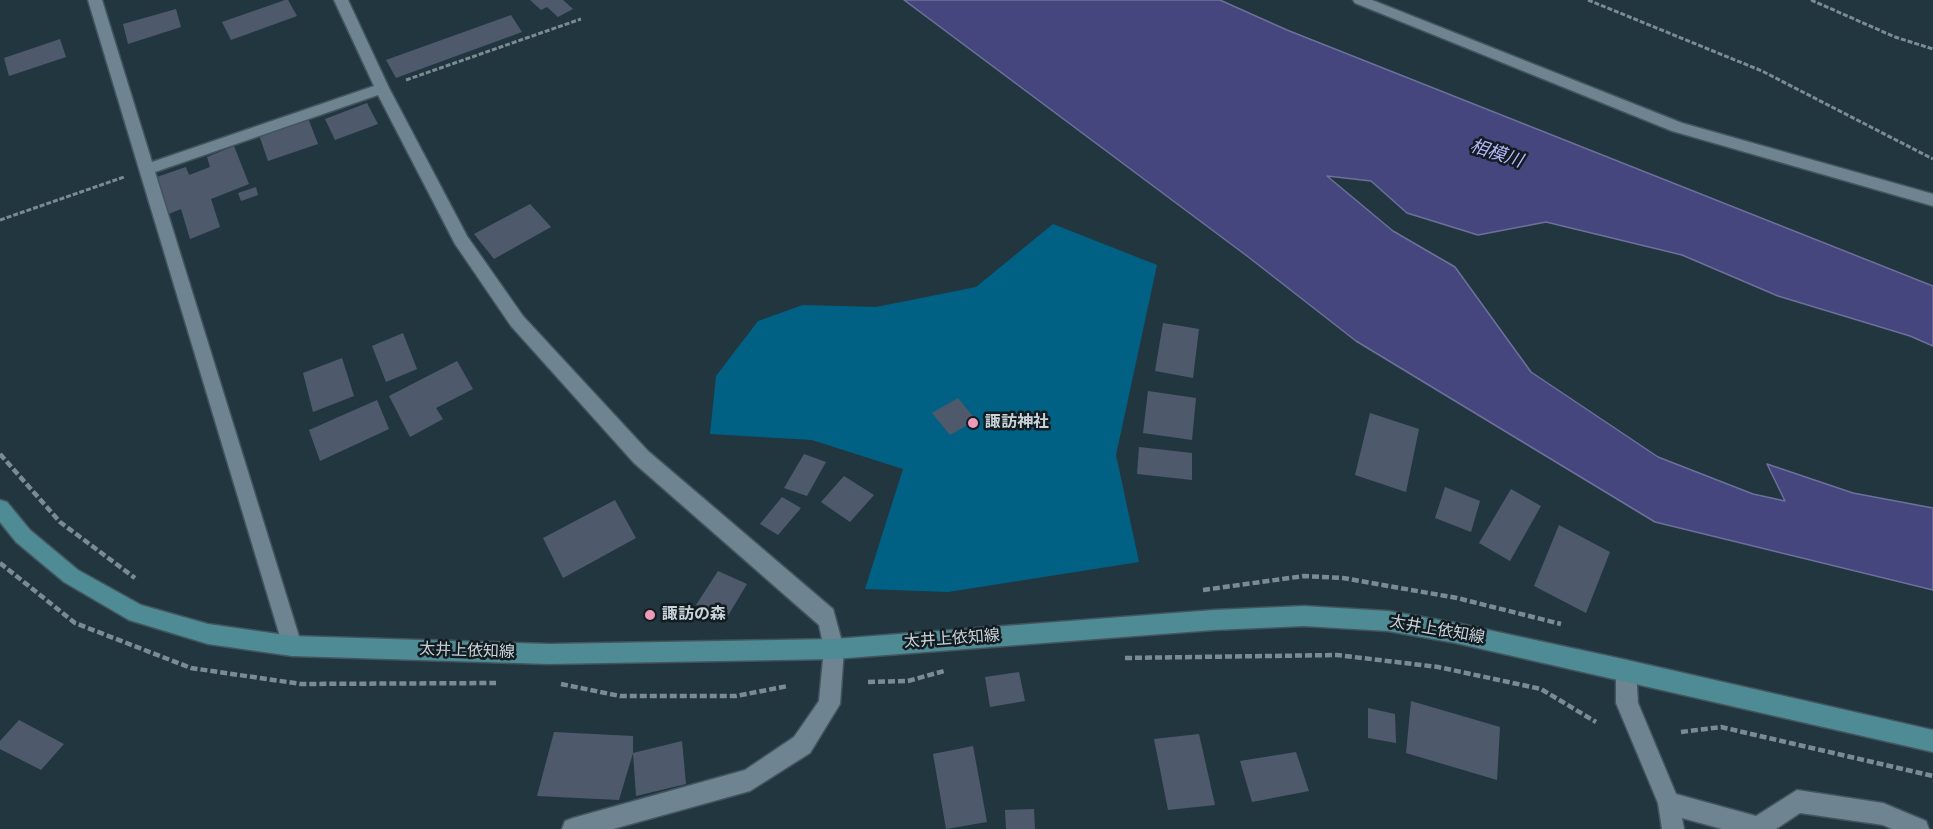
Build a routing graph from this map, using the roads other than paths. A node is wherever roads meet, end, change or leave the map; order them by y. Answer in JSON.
{"nodes":[{"id":1,"x":95,"y":0,"type":"edge"},
{"id":2,"x":341,"y":0,"type":"edge"},
{"id":3,"x":1360,"y":0,"type":"edge"},
{"id":4,"x":382,"y":88,"type":"junction"},
{"id":5,"x":147,"y":169,"type":"junction"},
{"id":6,"x":1933,"y":200,"type":"edge"},
{"id":7,"x":0,"y":508,"type":"edge"},
{"id":8,"x":292,"y":646,"type":"junction"},
{"id":9,"x":834,"y":649,"type":"junction"},
{"id":10,"x":1626,"y":670,"type":"junction"},
{"id":11,"x":1933,"y":741,"type":"edge"},
{"id":12,"x":1669,"y":803,"type":"junction"},
{"id":13,"x":1761,"y":828,"type":"edge"},
{"id":14,"x":573,"y":829,"type":"edge"},
{"id":15,"x":1673,"y":829,"type":"edge"},
{"id":16,"x":1918,"y":829,"type":"edge"}],
"edges":[{"from":1,"to":5,"type":"street"},
{"from":2,"to":4,"type":"street"},
{"from":3,"to":6,"type":"street"},
{"from":4,"to":5,"type":"street"},
{"from":4,"to":9,"type":"street"},
{"from":5,"to":8,"type":"street"},
{"from":7,"to":8,"type":"main road","name":"太井上依知線"},
{"from":8,"to":9,"type":"main road","name":"太井上依知線"},
{"from":9,"to":10,"type":"main road","name":"太井上依知線"},
{"from":9,"to":14,"type":"street"},
{"from":10,"to":11,"type":"main road","name":"太井上依知線"},
{"from":10,"to":12,"type":"street"},
{"from":12,"to":13,"type":"street"},
{"from":12,"to":15,"type":"street"},
{"from":13,"to":16,"type":"street"}]}
